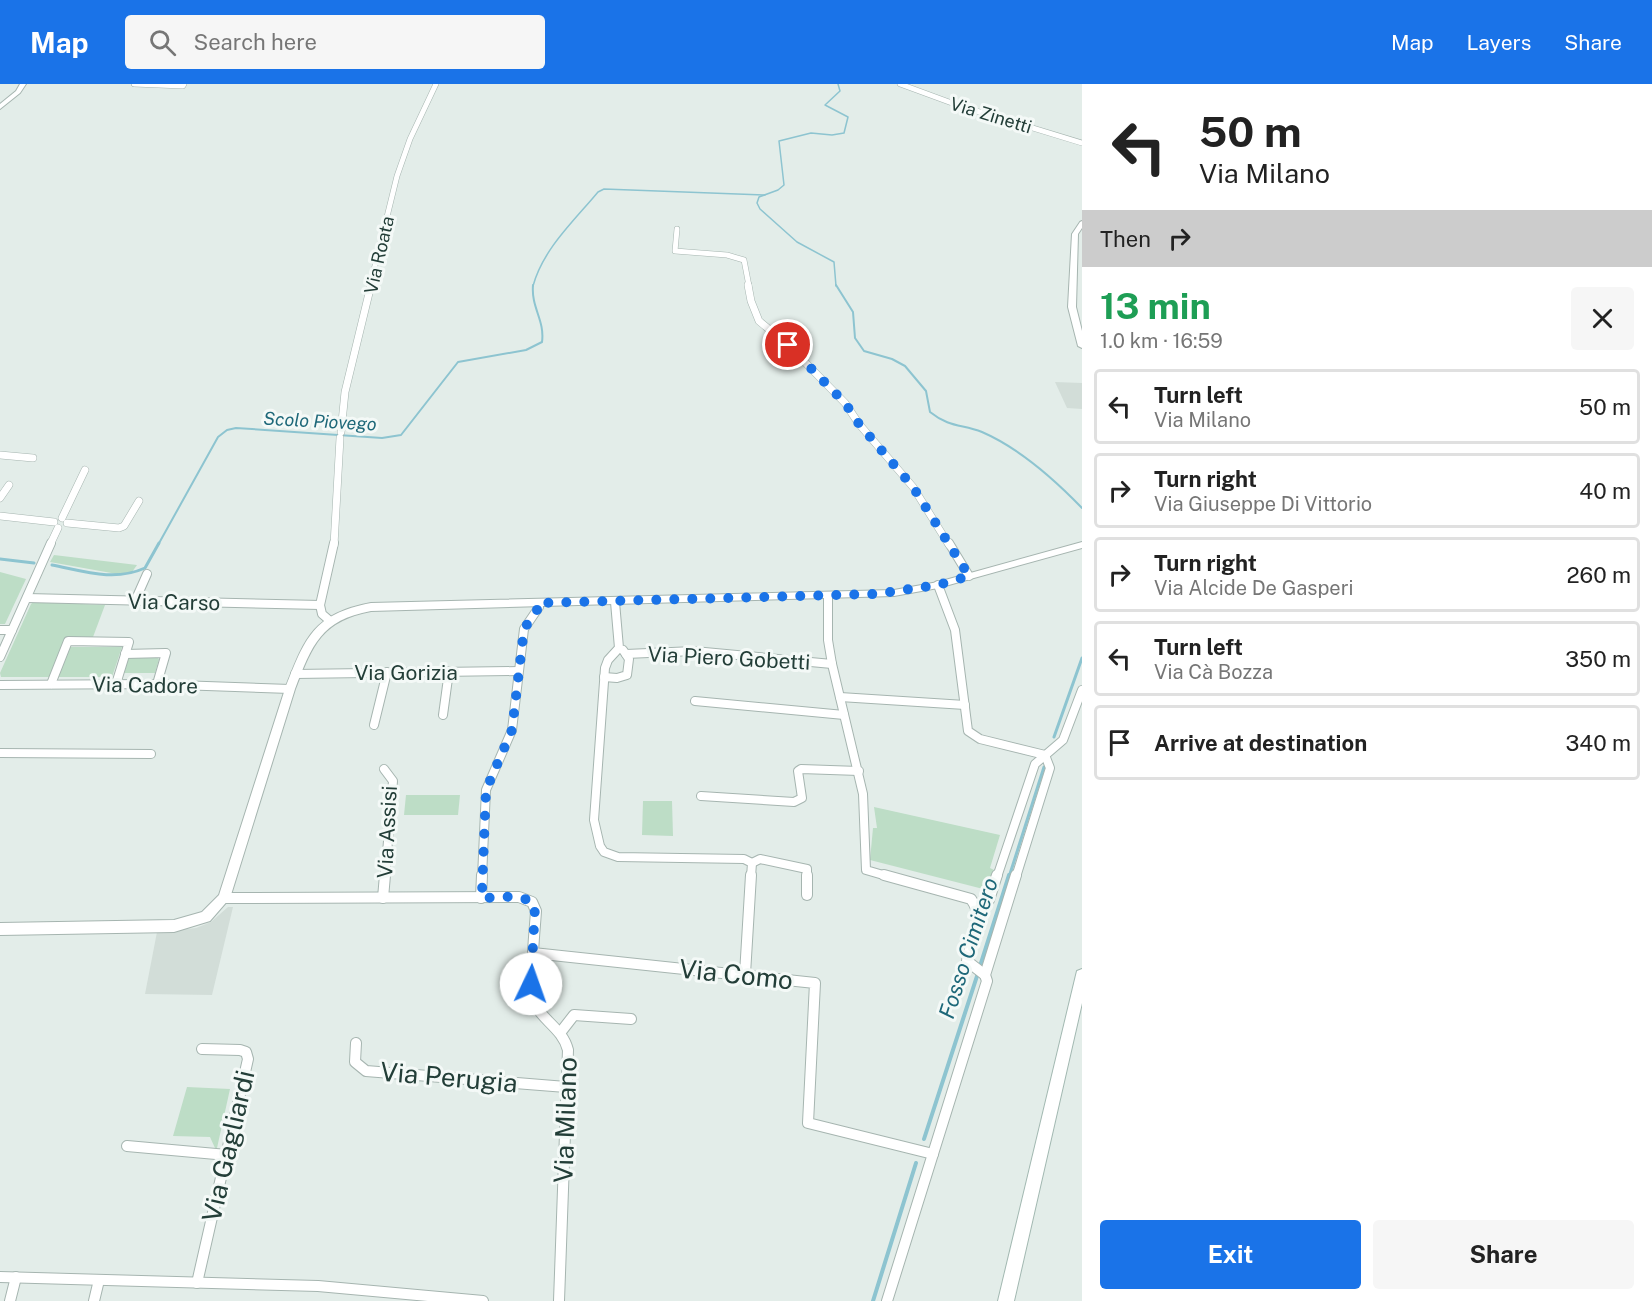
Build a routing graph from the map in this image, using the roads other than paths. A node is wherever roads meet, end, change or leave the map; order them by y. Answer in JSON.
{"nodes":[{"id":1,"x":22,"y":84,"type":"edge"},
{"id":2,"x":134,"y":84,"type":"edge"},
{"id":3,"x":184,"y":84,"type":"edge"},
{"id":4,"x":436,"y":84,"type":"edge"},
{"id":5,"x":900,"y":84,"type":"edge"},
{"id":6,"x":0,"y":107,"type":"edge"},
{"id":7,"x":1082,"y":143,"type":"edge"},
{"id":8,"x":1082,"y":223,"type":"edge"},
{"id":9,"x":677,"y":229,"type":"dead end"},
{"id":10,"x":744,"y":260,"type":"joint"},
{"id":11,"x":1082,"y":346,"type":"edge"},
{"id":12,"x":0,"y":454,"type":"edge"},
{"id":13,"x":33,"y":458,"type":"dead end"},
{"id":14,"x":85,"y":470,"type":"dead end"},
{"id":15,"x":9,"y":485,"type":"dead end"},
{"id":16,"x":0,"y":498,"type":"edge"},
{"id":17,"x":139,"y":501,"type":"dead end"},
{"id":18,"x":0,"y":516,"type":"edge"},
{"id":19,"x":65,"y":521,"type":"junction"},
{"id":20,"x":56,"y":525,"type":"junction"},
{"id":21,"x":1082,"y":545,"type":"edge"},
{"id":22,"x":147,"y":574,"type":"dead end"},
{"id":23,"x":969,"y":576,"type":"junction"},
{"id":24,"x":938,"y":585,"type":"junction"},
{"id":25,"x":828,"y":596,"type":"junction"},
{"id":26,"x":27,"y":598,"type":"junction"},
{"id":27,"x":135,"y":601,"type":"junction"},
{"id":28,"x":615,"y":602,"type":"junction"},
{"id":29,"x":538,"y":603,"type":"junction"},
{"id":30,"x":320,"y":605,"type":"junction"},
{"id":31,"x":329,"y":620,"type":"junction"},
{"id":32,"x":0,"y":630,"type":"edge"},
{"id":33,"x":12,"y":630,"type":"junction"},
{"id":34,"x":623,"y":651,"type":"junction"},
{"id":35,"x":125,"y":654,"type":"junction"},
{"id":36,"x":0,"y":657,"type":"edge"},
{"id":37,"x":832,"y":664,"type":"junction"},
{"id":38,"x":449,"y":671,"type":"junction"},
{"id":39,"x":518,"y":671,"type":"junction"},
{"id":40,"x":387,"y":672,"type":"junction"},
{"id":41,"x":295,"y":674,"type":"junction"},
{"id":42,"x":604,"y":677,"type":"junction"},
{"id":43,"x":51,"y":684,"type":"junction"},
{"id":44,"x":116,"y":684,"type":"junction"},
{"id":45,"x":157,"y":684,"type":"junction"},
{"id":46,"x":0,"y":685,"type":"edge"},
{"id":47,"x":290,"y":689,"type":"junction"},
{"id":48,"x":1082,"y":690,"type":"edge"},
{"id":49,"x":840,"y":697,"type":"junction"},
{"id":50,"x":695,"y":701,"type":"dead end"},
{"id":51,"x":965,"y":705,"type":"junction"},
{"id":52,"x":443,"y":715,"type":"dead end"},
{"id":53,"x":844,"y":715,"type":"junction"},
{"id":54,"x":374,"y":724,"type":"dead end"},
{"id":55,"x":0,"y":753,"type":"edge"},
{"id":56,"x":151,"y":754,"type":"dead end"},
{"id":57,"x":1045,"y":755,"type":"junction"},
{"id":58,"x":384,"y":769,"type":"dead end"},
{"id":59,"x":859,"y":771,"type":"junction"},
{"id":60,"x":701,"y":796,"type":"dead end"},
{"id":61,"x":752,"y":863,"type":"junction"},
{"id":62,"x":807,"y":895,"type":"dead end"},
{"id":63,"x":224,"y":898,"type":"junction"},
{"id":64,"x":383,"y":898,"type":"junction"},
{"id":65,"x":482,"y":898,"type":"junction"},
{"id":66,"x":977,"y":907,"type":"junction"},
{"id":67,"x":0,"y":929,"type":"edge"},
{"id":68,"x":533,"y":953,"type":"junction"},
{"id":69,"x":745,"y":974,"type":"junction"},
{"id":70,"x":983,"y":974,"type":"junction"},
{"id":71,"x":1082,"y":975,"type":"edge"},
{"id":72,"x":631,"y":1019,"type":"dead end"},
{"id":73,"x":560,"y":1033,"type":"junction"},
{"id":74,"x":356,"y":1043,"type":"dead end"},
{"id":75,"x":202,"y":1049,"type":"dead end"},
{"id":76,"x":566,"y":1087,"type":"junction"},
{"id":77,"x":127,"y":1146,"type":"dead end"},
{"id":78,"x":933,"y":1154,"type":"junction"},
{"id":79,"x":227,"y":1155,"type":"junction"},
{"id":80,"x":0,"y":1277,"type":"edge"},
{"id":81,"x":16,"y":1277,"type":"junction"},
{"id":82,"x":99,"y":1280,"type":"junction"},
{"id":83,"x":198,"y":1283,"type":"junction"},
{"id":84,"x":1005,"y":1299,"type":"edge"},
{"id":85,"x":10,"y":1301,"type":"edge"},
{"id":86,"x":94,"y":1301,"type":"edge"},
{"id":87,"x":483,"y":1301,"type":"edge"},
{"id":88,"x":559,"y":1301,"type":"edge"},
{"id":89,"x":888,"y":1301,"type":"edge"}],
"edges":[{"from":1,"to":6,"type":"street"},
{"from":2,"to":3,"type":"street"},
{"from":4,"to":30,"type":"street","name":"Via Roata"},
{"from":5,"to":7,"type":"street","name":"Via Zinetti"},
{"from":8,"to":11,"type":"street"},
{"from":9,"to":10,"type":"street"},
{"from":10,"to":23,"type":"street"},
{"from":12,"to":13,"type":"street"},
{"from":14,"to":19,"type":"street"},
{"from":15,"to":16,"type":"street"},
{"from":17,"to":19,"type":"street"},
{"from":18,"to":20,"type":"street"},
{"from":19,"to":20,"type":"street"},
{"from":20,"to":26,"type":"street"},
{"from":21,"to":23,"type":"street"},
{"from":22,"to":27,"type":"street"},
{"from":23,"to":24,"type":"street"},
{"from":24,"to":25,"type":"street"},
{"from":24,"to":51,"type":"street"},
{"from":25,"to":28,"type":"street"},
{"from":25,"to":37,"type":"street"},
{"from":26,"to":27,"type":"street","name":"Via Carso"},
{"from":26,"to":33,"type":"street"},
{"from":27,"to":30,"type":"street","name":"Via Carso"},
{"from":28,"to":29,"type":"street"},
{"from":28,"to":34,"type":"street"},
{"from":29,"to":31,"type":"street"},
{"from":29,"to":39,"type":"street"},
{"from":30,"to":31,"type":"street"},
{"from":31,"to":41,"type":"street"},
{"from":32,"to":33,"type":"street"},
{"from":33,"to":36,"type":"street"},
{"from":34,"to":37,"type":"street","name":"Via Piero Gobetti"},
{"from":34,"to":42,"type":"street"},
{"from":34,"to":42,"type":"street"},
{"from":35,"to":43,"type":"street"},
{"from":35,"to":44,"type":"street"},
{"from":35,"to":45,"type":"street"},
{"from":37,"to":49,"type":"street"},
{"from":38,"to":39,"type":"street","name":"Via Gorizia"},
{"from":38,"to":40,"type":"street","name":"Via Gorizia"},
{"from":38,"to":52,"type":"street"},
{"from":39,"to":65,"type":"street"},
{"from":40,"to":41,"type":"street","name":"Via Gorizia"},
{"from":40,"to":54,"type":"street"},
{"from":41,"to":47,"type":"street"},
{"from":42,"to":61,"type":"street"},
{"from":43,"to":44,"type":"street","name":"Via Cadore"},
{"from":43,"to":46,"type":"street","name":"Via Cadore"},
{"from":44,"to":45,"type":"street","name":"Via Cadore"},
{"from":45,"to":47,"type":"street","name":"Via Cadore"},
{"from":47,"to":63,"type":"street"},
{"from":48,"to":57,"type":"street"},
{"from":49,"to":51,"type":"street"},
{"from":49,"to":53,"type":"street"},
{"from":50,"to":53,"type":"street"},
{"from":51,"to":57,"type":"street"},
{"from":53,"to":59,"type":"street"},
{"from":55,"to":56,"type":"street"},
{"from":57,"to":66,"type":"street"},
{"from":57,"to":70,"type":"street"},
{"from":58,"to":64,"type":"street","name":"Via Assisi"},
{"from":59,"to":60,"type":"street"},
{"from":59,"to":66,"type":"street"},
{"from":61,"to":62,"type":"street"},
{"from":61,"to":69,"type":"street"},
{"from":63,"to":64,"type":"street","name":"Via Milano"},
{"from":63,"to":67,"type":"street"},
{"from":64,"to":65,"type":"street","name":"Via Milano"},
{"from":65,"to":68,"type":"street","name":"Via Milano"},
{"from":66,"to":70,"type":"street"},
{"from":68,"to":69,"type":"street","name":"Via Como"},
{"from":68,"to":73,"type":"street","name":"Via Milano"},
{"from":69,"to":78,"type":"street","name":"Via Como"},
{"from":70,"to":78,"type":"street"},
{"from":71,"to":84,"type":"street"},
{"from":72,"to":73,"type":"street"},
{"from":73,"to":76,"type":"street","name":"Via Milano"},
{"from":74,"to":76,"type":"street","name":"Via Perugia"},
{"from":75,"to":79,"type":"street","name":"Via Gagliardi"},
{"from":76,"to":88,"type":"street","name":"Via Milano"},
{"from":77,"to":79,"type":"street"},
{"from":78,"to":89,"type":"street"},
{"from":79,"to":83,"type":"street","name":"Via Gagliardi"},
{"from":80,"to":81,"type":"street"},
{"from":81,"to":82,"type":"street"},
{"from":81,"to":85,"type":"street"},
{"from":82,"to":83,"type":"street"},
{"from":82,"to":86,"type":"street"},
{"from":83,"to":87,"type":"street"}]}
